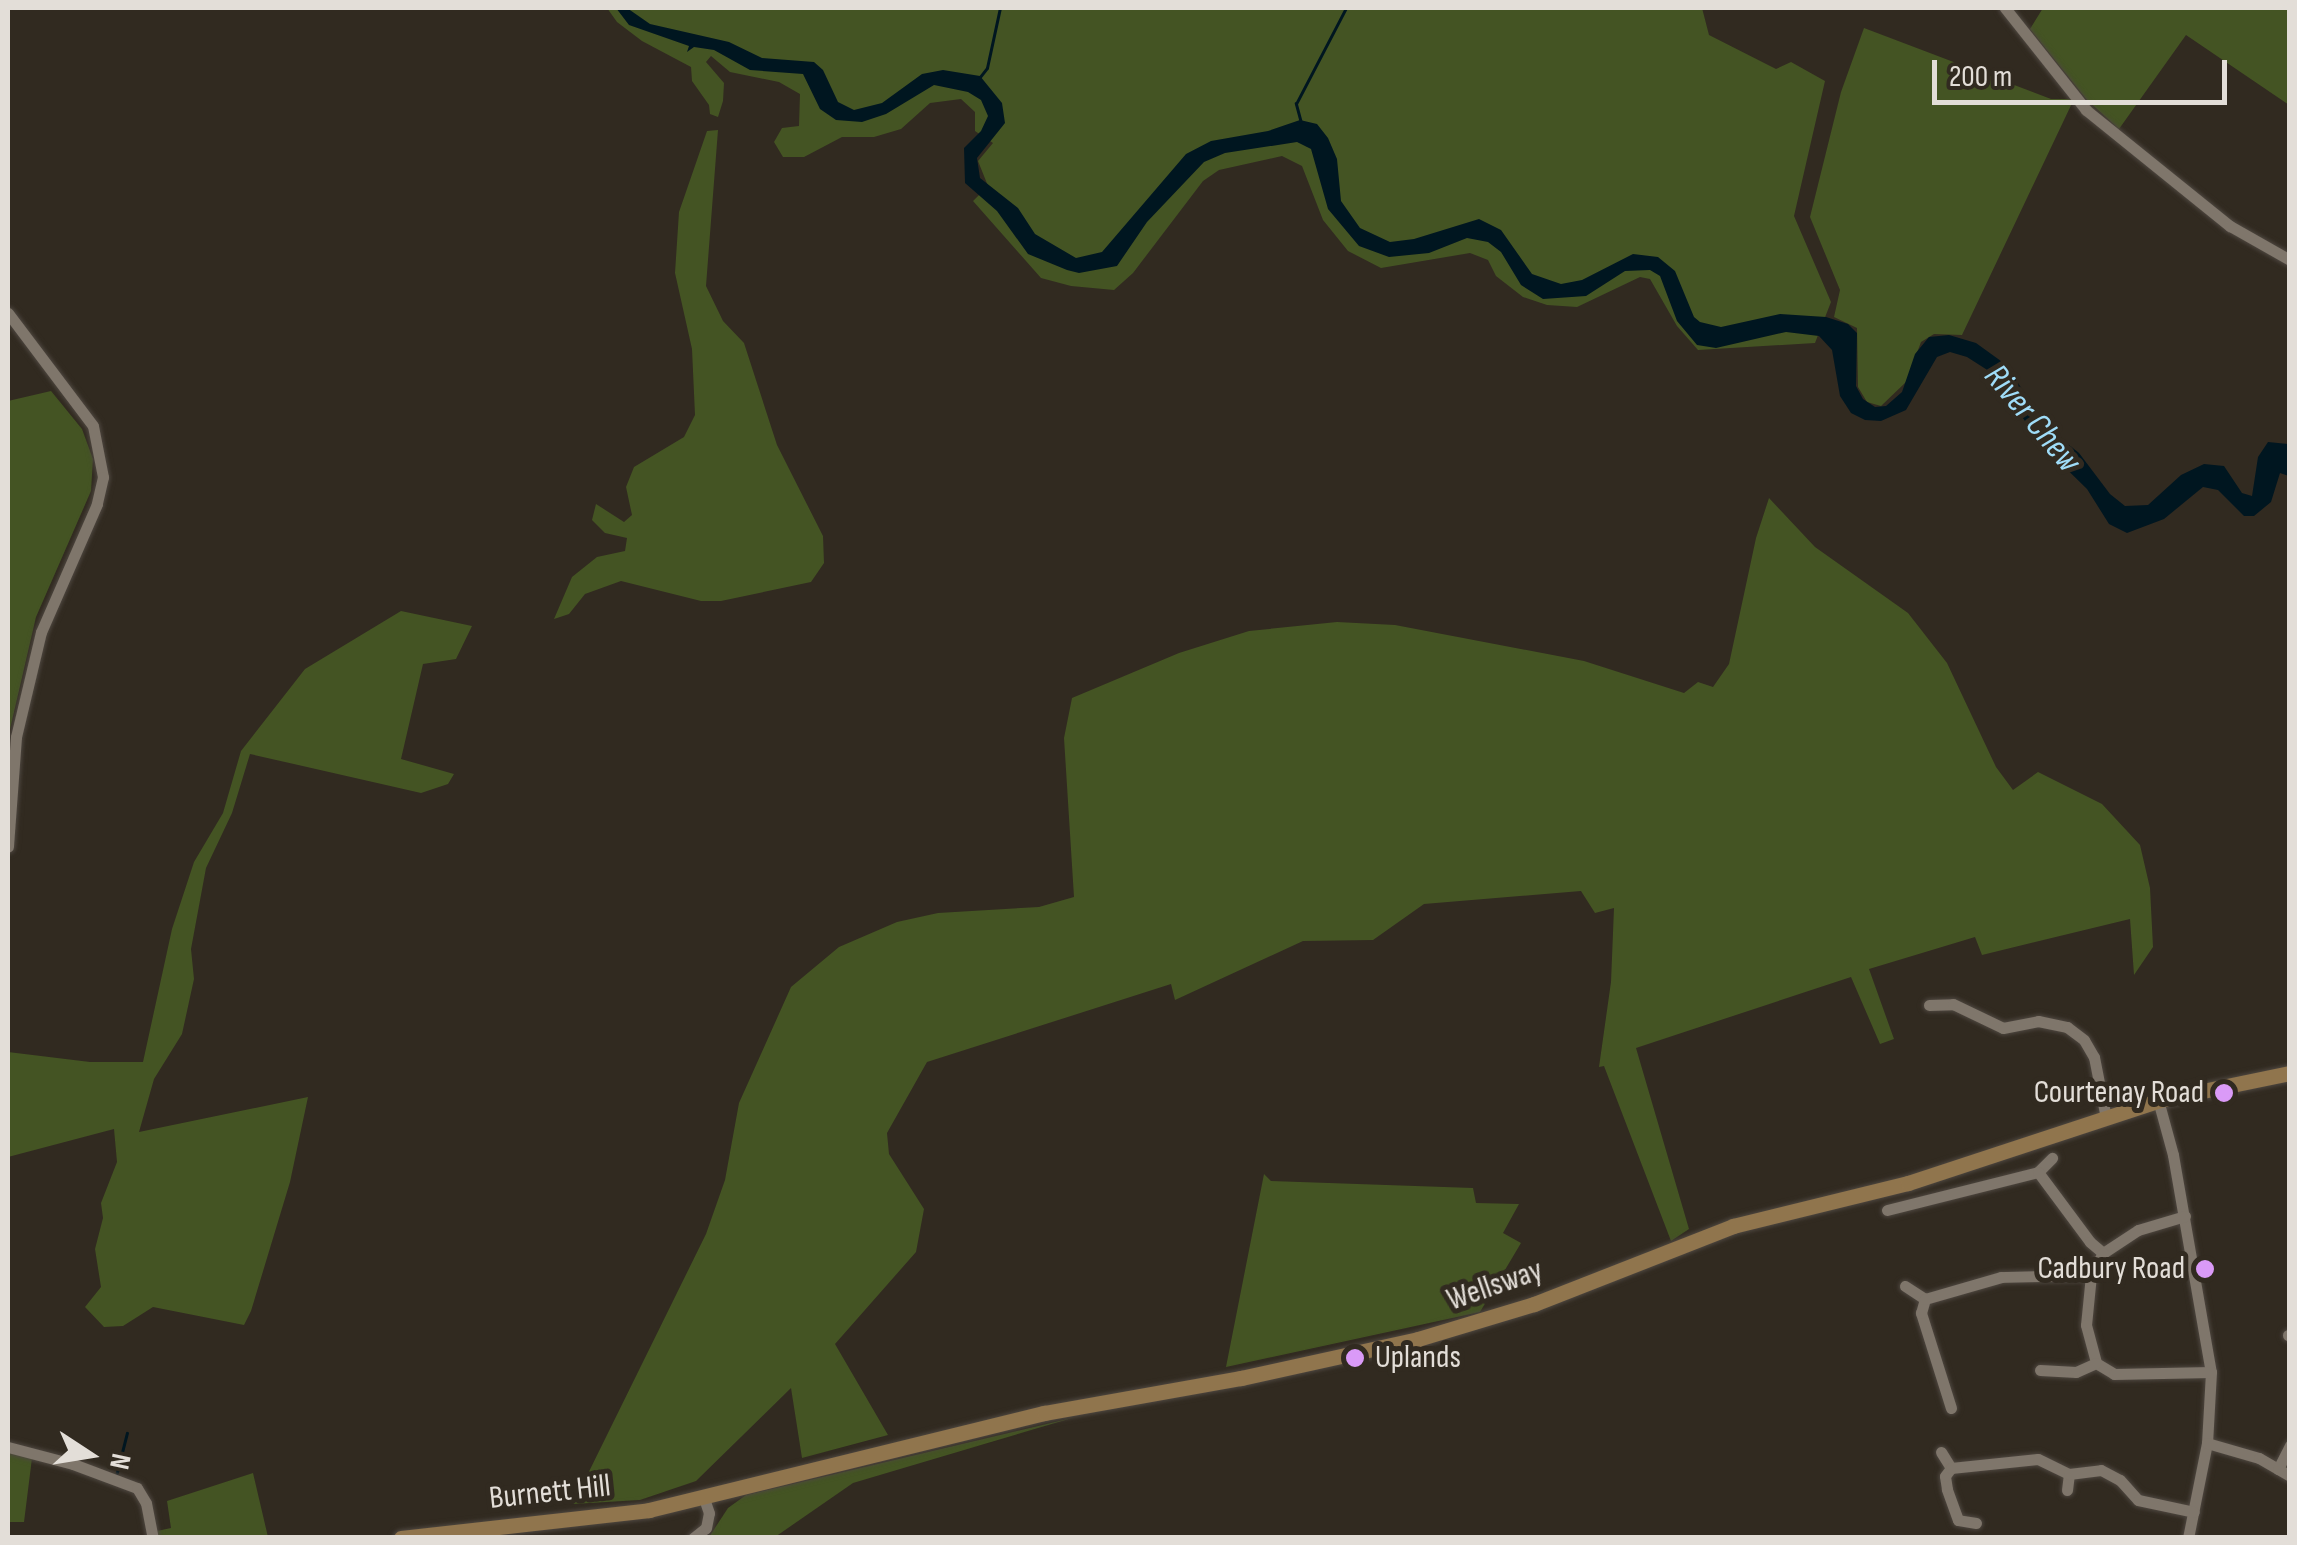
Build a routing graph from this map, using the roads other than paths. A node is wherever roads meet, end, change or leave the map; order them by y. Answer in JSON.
{"nodes":[{"id":1,"x":2005,"y":8,"type":"edge"},
{"id":2,"x":2290,"y":260,"type":"edge"},
{"id":3,"x":8,"y":312,"type":"edge"},
{"id":4,"x":8,"y":847,"type":"edge"},
{"id":5,"x":1955,"y":990,"type":"dead end"},
{"id":6,"x":1952,"y":1004,"type":"junction"},
{"id":7,"x":1930,"y":1005,"type":"dead end"},
{"id":8,"x":2290,"y":1073,"type":"edge"},
{"id":9,"x":2158,"y":1100,"type":"junction"},
{"id":10,"x":2106,"y":1118,"type":"junction"},
{"id":11,"x":2052,"y":1158,"type":"dead end"},
{"id":12,"x":2038,"y":1172,"type":"junction"},
{"id":13,"x":1888,"y":1210,"type":"dead end"},
{"id":14,"x":2185,"y":1216,"type":"junction"},
{"id":15,"x":2103,"y":1253,"type":"junction"},
{"id":16,"x":2091,"y":1275,"type":"junction"},
{"id":17,"x":1906,"y":1286,"type":"dead end"},
{"id":18,"x":1925,"y":1300,"type":"junction"},
{"id":19,"x":2096,"y":1363,"type":"junction"},
{"id":20,"x":2040,"y":1370,"type":"dead end"},
{"id":21,"x":2212,"y":1372,"type":"junction"},
{"id":22,"x":1950,"y":1408,"type":"dead end"},
{"id":23,"x":2206,"y":1443,"type":"junction"},
{"id":24,"x":2290,"y":1445,"type":"edge"},
{"id":25,"x":8,"y":1447,"type":"edge"},
{"id":26,"x":1941,"y":1452,"type":"dead end"},
{"id":27,"x":1951,"y":1468,"type":"junction"},
{"id":28,"x":2284,"y":1472,"type":"edge"},
{"id":29,"x":2069,"y":1474,"type":"junction"},
{"id":30,"x":2067,"y":1490,"type":"dead end"},
{"id":31,"x":703,"y":1496,"type":"junction"},
{"id":32,"x":2194,"y":1512,"type":"junction"},
{"id":33,"x":1958,"y":1520,"type":"junction"},
{"id":34,"x":1976,"y":1523,"type":"dead end"},
{"id":35,"x":1950,"y":1532,"type":"dead end"},
{"id":36,"x":153,"y":1538,"type":"edge"},
{"id":37,"x":401,"y":1538,"type":"edge"},
{"id":38,"x":693,"y":1538,"type":"edge"},
{"id":39,"x":2188,"y":1538,"type":"edge"}],
"edges":[{"from":1,"to":2,"type":"street"},
{"from":3,"to":4,"type":"street"},
{"from":5,"to":6,"type":"street"},
{"from":6,"to":7,"type":"street"},
{"from":6,"to":10,"type":"street"},
{"from":8,"to":9,"type":"main road","name":"Wellsway"},
{"from":9,"to":10,"type":"main road","name":"Wellsway"},
{"from":9,"to":14,"type":"street"},
{"from":10,"to":31,"type":"main road","name":"Wellsway"},
{"from":11,"to":12,"type":"street"},
{"from":12,"to":13,"type":"street"},
{"from":12,"to":15,"type":"street"},
{"from":14,"to":15,"type":"street"},
{"from":14,"to":21,"type":"street"},
{"from":15,"to":16,"type":"street"},
{"from":16,"to":18,"type":"street"},
{"from":16,"to":19,"type":"street"},
{"from":17,"to":18,"type":"street"},
{"from":18,"to":22,"type":"street"},
{"from":19,"to":20,"type":"street"},
{"from":19,"to":21,"type":"street"},
{"from":21,"to":23,"type":"street"},
{"from":23,"to":28,"type":"street"},
{"from":23,"to":32,"type":"street"},
{"from":24,"to":28,"type":"street"},
{"from":25,"to":36,"type":"street"},
{"from":26,"to":27,"type":"street"},
{"from":27,"to":29,"type":"street"},
{"from":27,"to":33,"type":"street"},
{"from":29,"to":30,"type":"street"},
{"from":29,"to":32,"type":"street"},
{"from":31,"to":37,"type":"main road","name":"Burnett Hill"},
{"from":31,"to":38,"type":"street"},
{"from":32,"to":39,"type":"street"},
{"from":33,"to":34,"type":"street"},
{"from":33,"to":35,"type":"street"}]}
